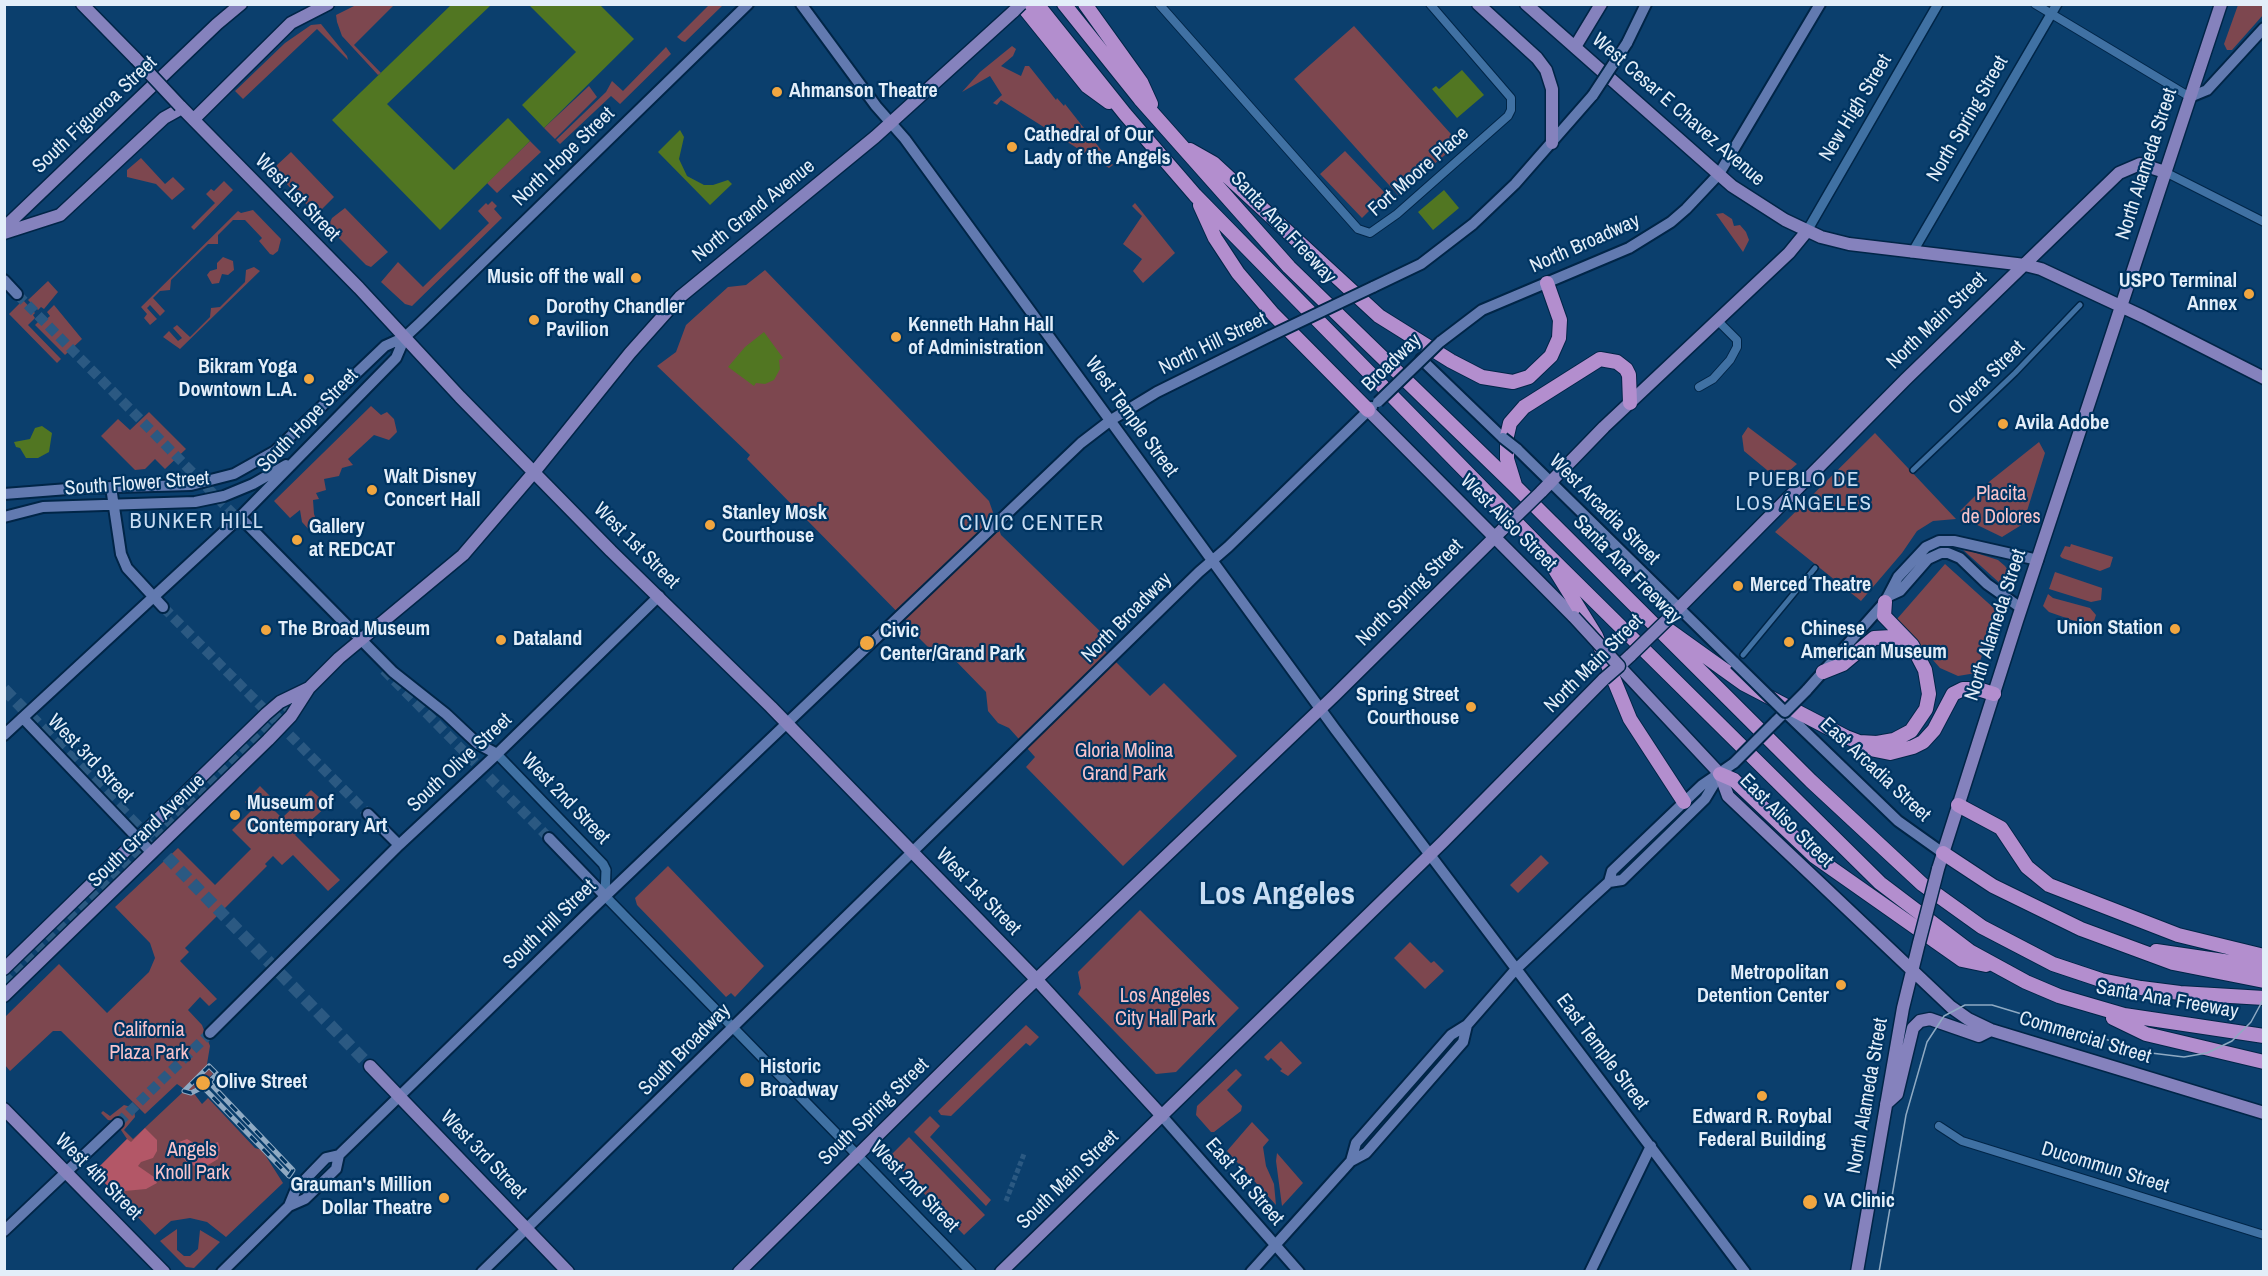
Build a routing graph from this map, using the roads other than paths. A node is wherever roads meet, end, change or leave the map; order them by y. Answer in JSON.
{"nodes":[{"id":1,"x":82,"y":4,"type":"edge"},
{"id":2,"x":241,"y":4,"type":"edge"},
{"id":3,"x":328,"y":4,"type":"edge"},
{"id":4,"x":748,"y":4,"type":"edge"},
{"id":5,"x":801,"y":4,"type":"edge"},
{"id":6,"x":1037,"y":4,"type":"edge"},
{"id":7,"x":1064,"y":4,"type":"edge"},
{"id":8,"x":1085,"y":4,"type":"edge"},
{"id":9,"x":1159,"y":4,"type":"edge"},
{"id":10,"x":1430,"y":4,"type":"edge"},
{"id":11,"x":1478,"y":4,"type":"edge"},
{"id":12,"x":1526,"y":4,"type":"edge"},
{"id":13,"x":1601,"y":4,"type":"edge"},
{"id":14,"x":1646,"y":4,"type":"edge"},
{"id":15,"x":1820,"y":4,"type":"edge"},
{"id":16,"x":1938,"y":4,"type":"edge"},
{"id":17,"x":2035,"y":4,"type":"edge"},
{"id":18,"x":2057,"y":4,"type":"edge"},
{"id":19,"x":2221,"y":4,"type":"edge"},
{"id":20,"x":1019,"y":7,"type":"edge"},
{"id":21,"x":2052,"y":14,"type":"junction"},
{"id":22,"x":2264,"y":28,"type":"edge"},
{"id":23,"x":1575,"y":47,"type":"junction"},
{"id":24,"x":2190,"y":97,"type":"junction"},
{"id":25,"x":181,"y":107,"type":"junction"},
{"id":26,"x":1125,"y":114,"type":"junction"},
{"id":27,"x":194,"y":119,"type":"junction"},
{"id":28,"x":1158,"y":119,"type":"junction"},
{"id":29,"x":890,"y":123,"type":"junction"},
{"id":30,"x":1552,"y":143,"type":"junction"},
{"id":31,"x":1180,"y":144,"type":"junction"},
{"id":32,"x":2165,"y":172,"type":"junction"},
{"id":33,"x":1719,"y":174,"type":"junction"},
{"id":34,"x":1195,"y":195,"type":"junction"},
{"id":35,"x":2264,"y":222,"type":"edge"},
{"id":36,"x":4,"y":228,"type":"edge"},
{"id":37,"x":1807,"y":231,"type":"junction"},
{"id":38,"x":4,"y":233,"type":"edge"},
{"id":39,"x":1912,"y":253,"type":"junction"},
{"id":40,"x":2025,"y":265,"type":"junction"},
{"id":41,"x":4,"y":280,"type":"edge"},
{"id":42,"x":1547,"y":283,"type":"junction"},
{"id":43,"x":17,"y":294,"type":"tunnel mouth"},
{"id":44,"x":2080,"y":305,"type":"dead end"},
{"id":45,"x":2122,"y":306,"type":"junction"},
{"id":46,"x":1718,"y":321,"type":"junction"},
{"id":47,"x":405,"y":337,"type":"junction"},
{"id":48,"x":1440,"y":342,"type":"joint"},
{"id":49,"x":1421,"y":359,"type":"junction"},
{"id":50,"x":2264,"y":378,"type":"edge"},
{"id":51,"x":1699,"y":387,"type":"dead end"},
{"id":52,"x":1630,"y":403,"type":"junction"},
{"id":53,"x":1373,"y":406,"type":"junction"},
{"id":54,"x":1111,"y":420,"type":"junction"},
{"id":55,"x":299,"y":457,"type":"junction"},
{"id":56,"x":1913,"y":470,"type":"dead end"},
{"id":57,"x":535,"y":471,"type":"junction"},
{"id":58,"x":1516,"y":486,"type":"junction"},
{"id":59,"x":111,"y":487,"type":"junction"},
{"id":60,"x":149,"y":487,"type":"joint"},
{"id":61,"x":1544,"y":487,"type":"junction"},
{"id":62,"x":4,"y":495,"type":"edge"},
{"id":63,"x":113,"y":505,"type":"junction"},
{"id":64,"x":4,"y":516,"type":"edge"},
{"id":65,"x":240,"y":518,"type":"junction"},
{"id":66,"x":1499,"y":533,"type":"junction"},
{"id":67,"x":1546,"y":553,"type":"junction"},
{"id":68,"x":1214,"y":559,"type":"junction"},
{"id":69,"x":2038,"y":560,"type":"junction"},
{"id":70,"x":1815,"y":568,"type":"dead end"},
{"id":71,"x":659,"y":596,"type":"junction"},
{"id":72,"x":151,"y":597,"type":"junction"},
{"id":73,"x":1887,"y":599,"type":"junction"},
{"id":74,"x":163,"y":607,"type":"tunnel mouth"},
{"id":75,"x":2021,"y":608,"type":"junction"},
{"id":76,"x":1675,"y":612,"type":"junction"},
{"id":77,"x":1644,"y":615,"type":"junction"},
{"id":78,"x":361,"y":641,"type":"junction"},
{"id":79,"x":1739,"y":659,"type":"junction"},
{"id":80,"x":1918,"y":659,"type":"junction"},
{"id":81,"x":1619,"y":666,"type":"junction"},
{"id":82,"x":1823,"y":672,"type":"junction"},
{"id":83,"x":309,"y":688,"type":"junction"},
{"id":84,"x":1994,"y":694,"type":"junction"},
{"id":85,"x":1320,"y":708,"type":"junction"},
{"id":86,"x":1785,"y":712,"type":"junction"},
{"id":87,"x":23,"y":718,"type":"junction"},
{"id":88,"x":787,"y":723,"type":"junction"},
{"id":89,"x":4,"y":735,"type":"edge"},
{"id":90,"x":1846,"y":737,"type":"junction"},
{"id":91,"x":497,"y":754,"type":"junction"},
{"id":92,"x":1720,"y":774,"type":"junction"},
{"id":93,"x":1684,"y":802,"type":"junction"},
{"id":94,"x":1958,"y":805,"type":"junction"},
{"id":95,"x":368,"y":814,"type":"tunnel mouth"},
{"id":96,"x":139,"y":837,"type":"junction"},
{"id":97,"x":549,"y":838,"type":"tunnel mouth"},
{"id":98,"x":399,"y":845,"type":"junction"},
{"id":99,"x":912,"y":852,"type":"junction"},
{"id":100,"x":152,"y":853,"type":"junction"},
{"id":101,"x":1943,"y":853,"type":"junction"},
{"id":102,"x":1429,"y":854,"type":"junction"},
{"id":103,"x":1609,"y":882,"type":"junction"},
{"id":104,"x":605,"y":896,"type":"junction"},
{"id":105,"x":2140,"y":950,"type":"junction"},
{"id":106,"x":2264,"y":956,"type":"edge"},
{"id":107,"x":1995,"y":966,"type":"junction"},
{"id":108,"x":2264,"y":967,"type":"edge"},
{"id":109,"x":1912,"y":968,"type":"junction"},
{"id":110,"x":4,"y":969,"type":"edge"},
{"id":111,"x":1516,"y":969,"type":"junction"},
{"id":112,"x":1037,"y":980,"type":"junction"},
{"id":113,"x":2264,"y":981,"type":"edge"},
{"id":114,"x":4,"y":996,"type":"edge"},
{"id":115,"x":2264,"y":998,"type":"edge"},
{"id":116,"x":2090,"y":1006,"type":"junction"},
{"id":117,"x":734,"y":1026,"type":"junction"},
{"id":118,"x":1991,"y":1030,"type":"junction"},
{"id":119,"x":210,"y":1033,"type":"tunnel mouth"},
{"id":120,"x":2264,"y":1036,"type":"edge"},
{"id":121,"x":2264,"y":1062,"type":"edge"},
{"id":122,"x":370,"y":1066,"type":"tunnel mouth"},
{"id":123,"x":400,"y":1097,"type":"junction"},
{"id":124,"x":1886,"y":1104,"type":"junction"},
{"id":125,"x":4,"y":1109,"type":"edge"},
{"id":126,"x":2264,"y":1113,"type":"edge"},
{"id":127,"x":1162,"y":1116,"type":"junction"},
{"id":128,"x":118,"y":1123,"type":"tunnel mouth"},
{"id":129,"x":1939,"y":1126,"type":"dead end"},
{"id":130,"x":1651,"y":1146,"type":"junction"},
{"id":131,"x":858,"y":1156,"type":"junction"},
{"id":132,"x":67,"y":1172,"type":"junction"},
{"id":133,"x":526,"y":1228,"type":"junction"},
{"id":134,"x":4,"y":1231,"type":"edge"},
{"id":135,"x":2264,"y":1235,"type":"edge"},
{"id":136,"x":1276,"y":1245,"type":"junction"},
{"id":137,"x":164,"y":1272,"type":"edge"},
{"id":138,"x":222,"y":1272,"type":"edge"},
{"id":139,"x":482,"y":1272,"type":"edge"},
{"id":140,"x":568,"y":1272,"type":"edge"},
{"id":141,"x":738,"y":1272,"type":"edge"},
{"id":142,"x":971,"y":1272,"type":"edge"},
{"id":143,"x":1001,"y":1272,"type":"edge"},
{"id":144,"x":1251,"y":1272,"type":"edge"},
{"id":145,"x":1299,"y":1272,"type":"edge"},
{"id":146,"x":1590,"y":1272,"type":"edge"},
{"id":147,"x":1745,"y":1272,"type":"edge"},
{"id":148,"x":1857,"y":1272,"type":"edge"}],
"edges":[{"from":1,"to":25,"type":"main road","name":"West 1st Street","bridge":true},
{"from":2,"to":36,"type":"main road","name":"South Figueroa Street"},
{"from":3,"to":27,"type":"main road"},
{"from":4,"to":47,"type":"main road","name":"North Hope Street"},
{"from":5,"to":29,"type":"main road","name":"West Temple Street"},
{"from":6,"to":26,"type":"highway"},
{"from":7,"to":28,"type":"highway","name":"Santa Ana Freeway"},
{"from":8,"to":28,"type":"highway"},
{"from":9,"to":10,"type":"street","name":"Fort Moore Place"},
{"from":11,"to":30,"type":"main road"},
{"from":12,"to":23,"type":"main road","name":"West Cesar E Chavez Avenue"},
{"from":13,"to":23,"type":"main road"},
{"from":14,"to":30,"type":"main road","name":"North Hill Street","bridge":true},
{"from":15,"to":33,"type":"main road","name":"North Broadway"},
{"from":16,"to":37,"type":"street","name":"New High Street"},
{"from":17,"to":21,"type":"street"},
{"from":18,"to":21,"type":"street","name":"North Spring Street"},
{"from":19,"to":24,"type":"main road","name":"North Alameda Street"},
{"from":20,"to":26,"type":"highway"},
{"from":20,"to":29,"type":"main road","name":"North Grand Avenue"},
{"from":21,"to":24,"type":"street"},
{"from":21,"to":39,"type":"street","name":"North Spring Street"},
{"from":22,"to":24,"type":"main road"},
{"from":23,"to":33,"type":"main road","name":"West Cesar E Chavez Avenue"},
{"from":24,"to":32,"type":"main road","name":"North Alameda Street"},
{"from":25,"to":27,"type":"main road","name":"West 1st Street"},
{"from":25,"to":38,"type":"main road"},
{"from":26,"to":34,"type":"highway","name":"Santa Ana Freeway"},
{"from":27,"to":47,"type":"main road","name":"West 1st Street"},
{"from":28,"to":31,"type":"highway","name":"Santa Ana Freeway"},
{"from":29,"to":54,"type":"main road","name":"West Temple Street"},
{"from":29,"to":57,"type":"main road","name":"North Grand Avenue"},
{"from":30,"to":54,"type":"main road","name":"North Hill Street","bridge":true},
{"from":31,"to":42,"type":"highway"},
{"from":31,"to":58,"type":"highway","name":"Santa Ana Freeway"},
{"from":32,"to":35,"type":"street"},
{"from":32,"to":40,"type":"main road","name":"North Main Street"},
{"from":32,"to":45,"type":"main road","name":"North Alameda Street"},
{"from":33,"to":37,"type":"main road","name":"West Cesar E Chavez Avenue"},
{"from":33,"to":42,"type":"main road","name":"North Broadway"},
{"from":34,"to":53,"type":"highway"},
{"from":34,"to":67,"type":"highway","name":"Santa Ana Freeway"},
{"from":37,"to":39,"type":"main road","name":"West Cesar E Chavez Avenue"},
{"from":37,"to":46,"type":"main road","name":"North Spring Street"},
{"from":39,"to":40,"type":"main road","name":"West Cesar E Chavez Avenue"},
{"from":40,"to":45,"type":"main road","name":"West Cesar E Chavez Avenue"},
{"from":40,"to":76,"type":"main road","name":"North Main Street"},
{"from":41,"to":43,"type":"main road"},
{"from":42,"to":48,"type":"main road","name":"North Broadway"},
{"from":44,"to":56,"type":"street","name":"Olvera Street"},
{"from":45,"to":50,"type":"main road","name":"West Cesar E Chavez Avenue"},
{"from":45,"to":69,"type":"main road","name":"North Alameda Street"},
{"from":46,"to":51,"type":"street"},
{"from":46,"to":52,"type":"main road","name":"North Spring Street"},
{"from":47,"to":55,"type":"main road","name":"South Hope Street"},
{"from":47,"to":57,"type":"main road","name":"West 1st Street"},
{"from":47,"to":60,"type":"main road","name":"South Hope Street"},
{"from":48,"to":49,"type":"main road","name":"Broadway","bridge":true},
{"from":49,"to":53,"type":"main road","name":"Broadway","bridge":true},
{"from":49,"to":61,"type":"main road","name":"West Arcadia Street","bridge":true},
{"from":52,"to":58,"type":"highway"},
{"from":52,"to":61,"type":"main road","name":"North Spring Street"},
{"from":53,"to":66,"type":"main road","name":"West Aliso Street"},
{"from":53,"to":68,"type":"main road","name":"North Broadway"},
{"from":54,"to":68,"type":"main road","name":"West Temple Street"},
{"from":54,"to":88,"type":"main road","name":"North Hill Street"},
{"from":55,"to":63,"type":"main road","name":"South Flower Street"},
{"from":55,"to":65,"type":"main road","name":"South Hope Street"},
{"from":57,"to":71,"type":"main road","name":"West 1st Street"},
{"from":57,"to":78,"type":"main road","name":"South Grand Avenue"},
{"from":58,"to":77,"type":"highway","name":"Santa Ana Freeway"},
{"from":59,"to":60,"type":"main road","name":"South Flower Street"},
{"from":59,"to":62,"type":"main road","name":"South Flower Street"},
{"from":59,"to":63,"type":"main road"},
{"from":61,"to":66,"type":"main road","name":"North Spring Street","bridge":true},
{"from":61,"to":76,"type":"main road","name":"West Arcadia Street"},
{"from":63,"to":64,"type":"main road","name":"South Flower Street"},
{"from":63,"to":72,"type":"main road"},
{"from":65,"to":72,"type":"main road","name":"South Hope Street"},
{"from":65,"to":78,"type":"main road","name":"West 2nd Street"},
{"from":66,"to":81,"type":"main road","name":"West Aliso Street","bridge":true},
{"from":66,"to":85,"type":"main road","name":"North Spring Street"},
{"from":67,"to":93,"type":"highway"},
{"from":67,"to":107,"type":"highway","name":"Santa Ana Freeway"},
{"from":68,"to":85,"type":"main road","name":"West Temple Street"},
{"from":68,"to":99,"type":"main road","name":"North Broadway"},
{"from":69,"to":73,"type":"main road"},
{"from":69,"to":75,"type":"main road","name":"North Alameda Street"},
{"from":70,"to":79,"type":"street"},
{"from":71,"to":88,"type":"main road","name":"West 1st Street"},
{"from":71,"to":91,"type":"main road","name":"South Olive Street"},
{"from":72,"to":74,"type":"main road"},
{"from":72,"to":87,"type":"main road","name":"South Hope Street"},
{"from":73,"to":75,"type":"main road"},
{"from":73,"to":80,"type":"highway"},
{"from":73,"to":82,"type":"main road"},
{"from":75,"to":84,"type":"main road","name":"North Alameda Street"},
{"from":76,"to":79,"type":"main road","name":"East Arcadia Street"},
{"from":76,"to":81,"type":"main road","name":"North Main Street","bridge":true},
{"from":77,"to":90,"type":"highway"},
{"from":77,"to":115,"type":"highway","name":"Santa Ana Freeway"},
{"from":78,"to":83,"type":"main road","name":"South Grand Avenue"},
{"from":78,"to":91,"type":"main road","name":"West 2nd Street"},
{"from":79,"to":86,"type":"main road","name":"East Arcadia Street","bridge":true},
{"from":80,"to":82,"type":"highway"},
{"from":80,"to":90,"type":"highway"},
{"from":81,"to":92,"type":"main road","name":"East Aliso Street"},
{"from":81,"to":102,"type":"main road","name":"North Main Street","bridge":true},
{"from":82,"to":86,"type":"main road","bridge":true},
{"from":83,"to":96,"type":"main road","name":"South Grand Avenue"},
{"from":83,"to":100,"type":"main road","name":"South Grand Avenue"},
{"from":84,"to":90,"type":"highway"},
{"from":84,"to":94,"type":"main road","name":"North Alameda Street"},
{"from":85,"to":102,"type":"main road","name":"West Temple Street"},
{"from":85,"to":112,"type":"main road","name":"North Spring Street"},
{"from":86,"to":92,"type":"main road","bridge":true},
{"from":86,"to":101,"type":"main road","name":"East Arcadia Street"},
{"from":87,"to":89,"type":"main road","name":"South Hope Street"},
{"from":87,"to":96,"type":"main road","name":"West 3rd Street"},
{"from":88,"to":99,"type":"main road","name":"West 1st Street"},
{"from":88,"to":104,"type":"main road","name":"South Hill Street"},
{"from":91,"to":98,"type":"main road","name":"South Olive Street"},
{"from":91,"to":104,"type":"street","name":"West 2nd Street"},
{"from":92,"to":93,"type":"main road"},
{"from":92,"to":103,"type":"main road"},
{"from":92,"to":107,"type":"highway"},
{"from":92,"to":109,"type":"main road","name":"East Aliso Street"},
{"from":93,"to":103,"type":"main road"},
{"from":94,"to":101,"type":"main road","name":"North Alameda Street"},
{"from":94,"to":106,"type":"highway"},
{"from":95,"to":98,"type":"main road"},
{"from":96,"to":100,"type":"main road","name":"West 3rd Street"},
{"from":96,"to":110,"type":"main road","name":"South Grand Avenue"},
{"from":97,"to":104,"type":"main road","name":"West 2nd Street"},
{"from":98,"to":119,"type":"main road","name":"South Olive Street"},
{"from":99,"to":112,"type":"main road","name":"West 1st Street"},
{"from":99,"to":117,"type":"main road","name":"South Broadway"},
{"from":100,"to":114,"type":"main road","name":"South Grand Avenue"},
{"from":101,"to":105,"type":"highway","name":"East Arcadia Street"},
{"from":101,"to":109,"type":"main road","name":"North Alameda Street","bridge":true},
{"from":102,"to":111,"type":"main road","name":"East Temple Street"},
{"from":102,"to":127,"type":"main road","name":"North Main Street"},
{"from":103,"to":111,"type":"main road"},
{"from":104,"to":117,"type":"street","name":"West 2nd Street"},
{"from":104,"to":123,"type":"main road","name":"South Hill Street"},
{"from":105,"to":108,"type":"highway"},
{"from":105,"to":113,"type":"highway"},
{"from":107,"to":116,"type":"highway","name":"Santa Ana Freeway"},
{"from":109,"to":118,"type":"main road","name":"Commercial Street"},
{"from":109,"to":124,"type":"main road","name":"North Alameda Street"},
{"from":111,"to":130,"type":"main road","name":"East Temple Street"},
{"from":111,"to":136,"type":"main road"},
{"from":112,"to":127,"type":"main road","name":"West 1st Street"},
{"from":112,"to":131,"type":"main road","name":"South Spring Street"},
{"from":116,"to":120,"type":"highway","name":"Santa Ana Freeway"},
{"from":116,"to":121,"type":"highway"},
{"from":117,"to":131,"type":"street","name":"West 2nd Street"},
{"from":117,"to":133,"type":"main road","name":"South Broadway"},
{"from":118,"to":124,"type":"main road"},
{"from":118,"to":126,"type":"main road","name":"Commercial Street"},
{"from":122,"to":123,"type":"main road","name":"West 3rd Street"},
{"from":123,"to":133,"type":"main road","name":"West 3rd Street"},
{"from":123,"to":138,"type":"main road","name":"South Hill Street"},
{"from":124,"to":148,"type":"main road","name":"North Alameda Street"},
{"from":125,"to":132,"type":"main road","name":"West 4th Street"},
{"from":127,"to":136,"type":"main road","name":"East 1st Street"},
{"from":127,"to":143,"type":"main road","name":"South Main Street"},
{"from":128,"to":132,"type":"main road"},
{"from":129,"to":135,"type":"street","name":"Ducommun Street"},
{"from":130,"to":146,"type":"main road"},
{"from":130,"to":147,"type":"main road","name":"East Temple Street"},
{"from":131,"to":141,"type":"main road","name":"South Spring Street"},
{"from":131,"to":142,"type":"street","name":"West 2nd Street"},
{"from":132,"to":134,"type":"main road"},
{"from":132,"to":137,"type":"main road","name":"West 4th Street"},
{"from":133,"to":139,"type":"main road","name":"South Broadway"},
{"from":133,"to":140,"type":"main road","name":"West 3rd Street"},
{"from":136,"to":144,"type":"main road"},
{"from":136,"to":145,"type":"main road","name":"East 1st Street"}]}
